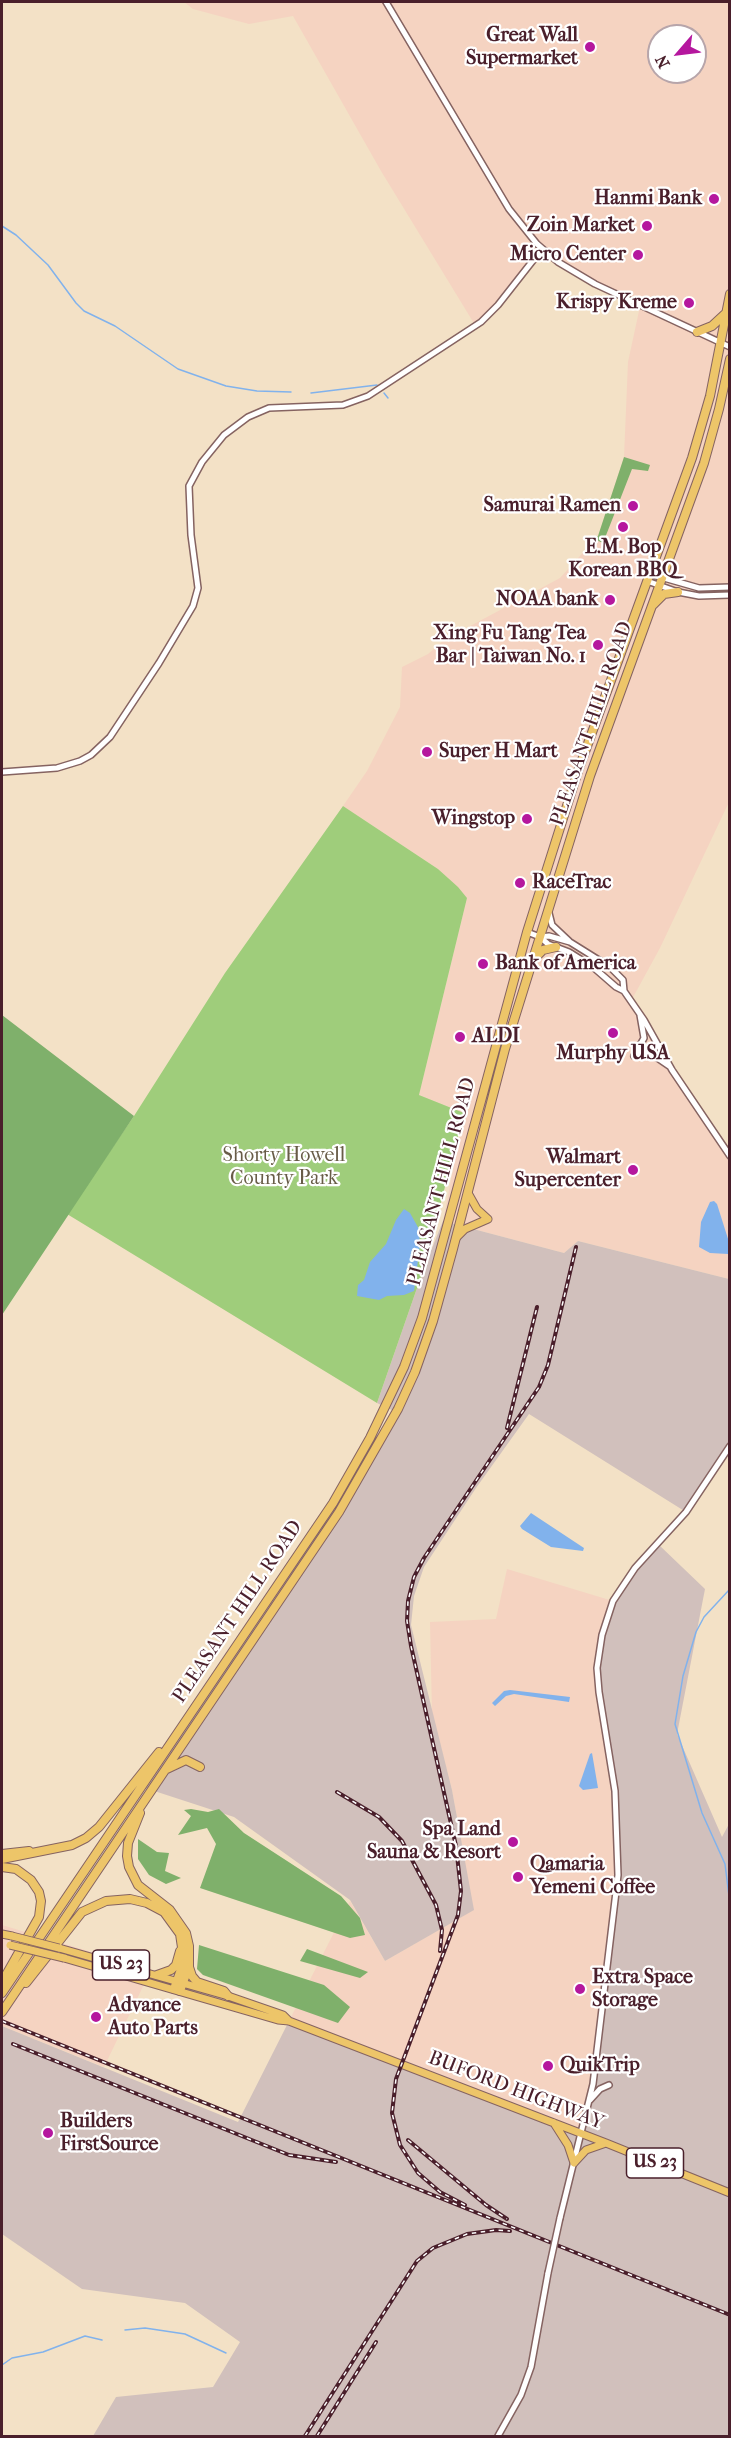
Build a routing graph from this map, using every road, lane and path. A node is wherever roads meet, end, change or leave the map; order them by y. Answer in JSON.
{"nodes":[{"id":1,"x":386,"y":2,"type":"edge"},
{"id":2,"x":542,"y":249,"type":"junction"},
{"id":3,"x":729,"y":294,"type":"edge"},
{"id":4,"x":725,"y":314,"type":"junction"},
{"id":5,"x":697,"y":332,"type":"junction"},
{"id":6,"x":721,"y":343,"type":"junction"},
{"id":7,"x":729,"y":347,"type":"edge"},
{"id":8,"x":729,"y":359,"type":"edge"},
{"id":9,"x":727,"y":382,"type":"edge"},
{"id":10,"x":648,"y":577,"type":"junction"},
{"id":11,"x":660,"y":581,"type":"junction"},
{"id":12,"x":729,"y":587,"type":"edge"},
{"id":13,"x":678,"y":592,"type":"junction"},
{"id":14,"x":729,"y":595,"type":"edge"},
{"id":15,"x":648,"y":611,"type":"junction"},
{"id":16,"x":2,"y":772,"type":"edge"},
{"id":17,"x":549,"y":908,"type":"junction"},
{"id":18,"x":527,"y":932,"type":"junction"},
{"id":19,"x":540,"y":937,"type":"junction"},
{"id":20,"x":570,"y":942,"type":"junction"},
{"id":21,"x":556,"y":947,"type":"junction"},
{"id":22,"x":532,"y":961,"type":"junction"},
{"id":23,"x":624,"y":991,"type":"junction"},
{"id":24,"x":640,"y":1015,"type":"junction"},
{"id":25,"x":672,"y":1070,"type":"junction"},
{"id":26,"x":729,"y":1156,"type":"edge"},
{"id":27,"x":468,"y":1193,"type":"junction"},
{"id":28,"x":456,"y":1238,"type":"junction"},
{"id":29,"x":729,"y":1446,"type":"edge"},
{"id":30,"x":176,"y":1733,"type":"junction"},
{"id":31,"x":200,"y":1767,"type":"dead end"},
{"id":32,"x":164,"y":1772,"type":"junction"},
{"id":33,"x":148,"y":1796,"type":"junction"},
{"id":34,"x":51,"y":1850,"type":"junction"},
{"id":35,"x":2,"y":1854,"type":"edge"},
{"id":36,"x":2,"y":1859,"type":"edge"},
{"id":37,"x":2,"y":1867,"type":"edge"},
{"id":38,"x":147,"y":1903,"type":"junction"},
{"id":39,"x":2,"y":1934,"type":"edge"},
{"id":40,"x":2,"y":1943,"type":"edge"},
{"id":41,"x":189,"y":1966,"type":"junction"},
{"id":42,"x":157,"y":1975,"type":"junction"},
{"id":43,"x":2,"y":1982,"type":"edge"},
{"id":44,"x":178,"y":1986,"type":"junction"},
{"id":45,"x":2,"y":1993,"type":"edge"},
{"id":46,"x":228,"y":1996,"type":"junction"},
{"id":47,"x":2,"y":2014,"type":"edge"},
{"id":48,"x":289,"y":2021,"type":"junction"},
{"id":49,"x":609,"y":2085,"type":"dead end"},
{"id":50,"x":589,"y":2102,"type":"junction"},
{"id":51,"x":554,"y":2123,"type":"junction"},
{"id":52,"x":581,"y":2134,"type":"junction"},
{"id":53,"x":606,"y":2143,"type":"junction"},
{"id":54,"x":573,"y":2163,"type":"junction"},
{"id":55,"x":729,"y":2193,"type":"edge"},
{"id":56,"x":498,"y":2436,"type":"edge"}],
"edges":[{"from":1,"to":2,"type":"street"},
{"from":2,"to":5,"type":"street"},
{"from":2,"to":16,"type":"street"},
{"from":3,"to":4,"type":"highway","name":"PLEASANT HILL ROAD"},
{"from":4,"to":5,"type":"highway"},
{"from":4,"to":6,"type":"highway","name":"PLEASANT HILL ROAD"},
{"from":5,"to":6,"type":"street"},
{"from":6,"to":7,"type":"street"},
{"from":6,"to":10,"type":"highway","name":"PLEASANT HILL ROAD"},
{"from":8,"to":9,"type":"highway","name":"PLEASANT HILL ROAD"},
{"from":9,"to":11,"type":"highway","name":"PLEASANT HILL ROAD"},
{"from":10,"to":11,"type":"street"},
{"from":10,"to":18,"type":"highway","name":"PLEASANT HILL ROAD"},
{"from":11,"to":12,"type":"street"},
{"from":11,"to":13,"type":"street"},
{"from":11,"to":15,"type":"highway","name":"PLEASANT HILL ROAD"},
{"from":13,"to":14,"type":"street"},
{"from":13,"to":15,"type":"highway"},
{"from":15,"to":17,"type":"highway","name":"PLEASANT HILL ROAD"},
{"from":17,"to":19,"type":"highway","name":"PLEASANT HILL ROAD"},
{"from":17,"to":20,"type":"street"},
{"from":18,"to":19,"type":"street"},
{"from":18,"to":30,"type":"highway","name":"PLEASANT HILL ROAD"},
{"from":19,"to":20,"type":"street"},
{"from":19,"to":21,"type":"street"},
{"from":19,"to":22,"type":"highway","name":"PLEASANT HILL ROAD"},
{"from":20,"to":23,"type":"street"},
{"from":21,"to":22,"type":"highway"},
{"from":21,"to":23,"type":"street"},
{"from":22,"to":27,"type":"highway","name":"PLEASANT HILL ROAD"},
{"from":23,"to":24,"type":"street"},
{"from":24,"to":25,"type":"street"},
{"from":24,"to":25,"type":"street"},
{"from":25,"to":26,"type":"street"},
{"from":27,"to":28,"type":"highway","name":"PLEASANT HILL ROAD"},
{"from":27,"to":28,"type":"main road"},
{"from":28,"to":32,"type":"highway","name":"PLEASANT HILL ROAD"},
{"from":29,"to":50,"type":"street"},
{"from":30,"to":34,"type":"highway"},
{"from":30,"to":45,"type":"highway","name":"PLEASANT HILL ROAD"},
{"from":31,"to":32,"type":"highway"},
{"from":32,"to":33,"type":"highway","name":"PLEASANT HILL ROAD"},
{"from":33,"to":41,"type":"highway"},
{"from":33,"to":47,"type":"highway","name":"PLEASANT HILL ROAD"},
{"from":34,"to":35,"type":"highway"},
{"from":34,"to":36,"type":"highway"},
{"from":37,"to":43,"type":"highway"},
{"from":38,"to":42,"type":"highway"},
{"from":38,"to":44,"type":"highway"},
{"from":38,"to":47,"type":"highway"},
{"from":39,"to":42,"type":"main road","name":"BUFORD HIGHWAY","number":"US 23","bridge":true},
{"from":40,"to":44,"type":"main road","name":"BUFORD HIGHWAY","number":"US 23","bridge":true},
{"from":41,"to":44,"type":"highway"},
{"from":41,"to":46,"type":"highway"},
{"from":42,"to":44,"type":"main road","name":"BUFORD HIGHWAY","number":"US 23"},
{"from":44,"to":46,"type":"main road","name":"BUFORD HIGHWAY","number":"US 23"},
{"from":44,"to":48,"type":"main road","name":"BUFORD HIGHWAY","number":"US 23"},
{"from":46,"to":48,"type":"main road","name":"BUFORD HIGHWAY","number":"US 23"},
{"from":48,"to":51,"type":"main road","name":"BUFORD HIGHWAY","number":"US 23"},
{"from":49,"to":50,"type":"street"},
{"from":50,"to":52,"type":"street"},
{"from":51,"to":52,"type":"main road","name":"BUFORD HIGHWAY","number":"US 23"},
{"from":51,"to":54,"type":"main road"},
{"from":52,"to":53,"type":"main road","name":"BUFORD HIGHWAY","number":"US 23"},
{"from":52,"to":54,"type":"street"},
{"from":53,"to":54,"type":"main road"},
{"from":53,"to":55,"type":"main road","name":"BUFORD HIGHWAY","number":"US 23"},
{"from":54,"to":56,"type":"street","bridge":true}]}
